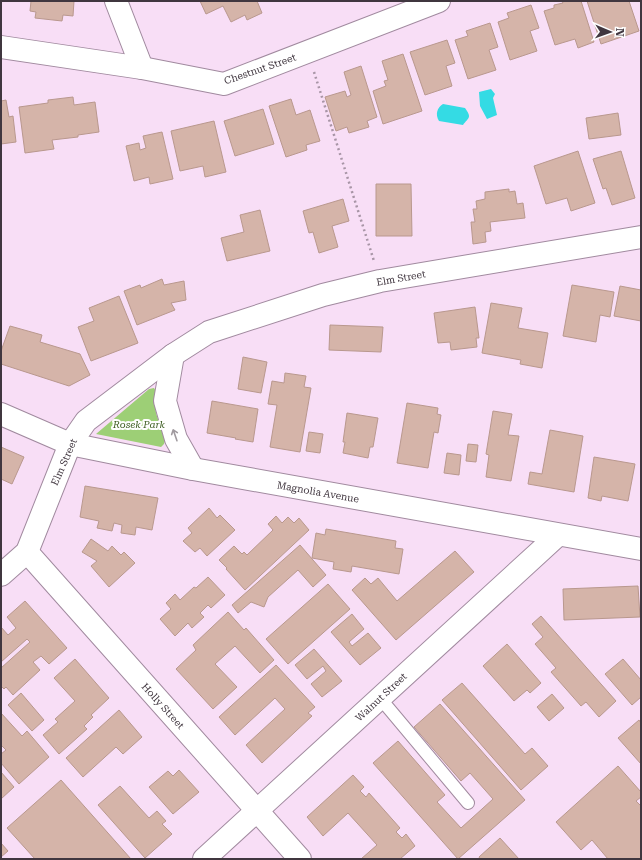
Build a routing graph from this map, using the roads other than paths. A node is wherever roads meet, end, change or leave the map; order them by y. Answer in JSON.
{"nodes":[{"id":1,"x":116,"y":1,"type":"edge"},
{"id":2,"x":440,"y":1,"type":"edge"},
{"id":3,"x":1,"y":47,"type":"edge"},
{"id":4,"x":142,"y":68,"type":"junction"},
{"id":5,"x":641,"y":237,"type":"edge"},
{"id":6,"x":173,"y":355,"type":"junction"},
{"id":7,"x":1,"y":414,"type":"edge"},
{"id":8,"x":70,"y":444,"type":"junction"},
{"id":9,"x":193,"y":469,"type":"junction"},
{"id":10,"x":558,"y":535,"type":"junction"},
{"id":11,"x":641,"y":549,"type":"edge"},
{"id":12,"x":27,"y":552,"type":"junction"},
{"id":13,"x":1,"y":575,"type":"edge"},
{"id":14,"x":380,"y":698,"type":"junction"},
{"id":15,"x":468,"y":804,"type":"dead end"},
{"id":16,"x":258,"y":811,"type":"junction"},
{"id":17,"x":204,"y":859,"type":"edge"},
{"id":18,"x":300,"y":859,"type":"edge"}],
"edges":[{"from":1,"to":4,"type":"street"},
{"from":2,"to":4,"type":"street","name":"Chestnut Street"},
{"from":3,"to":4,"type":"street","name":"Chestnut Street"},
{"from":5,"to":6,"type":"street","name":"Elm Street"},
{"from":6,"to":8,"type":"street","name":"Elm Street"},
{"from":9,"to":6,"type":"street","one_way":true},
{"from":7,"to":8,"type":"street","name":"Magnolia Avenue"},
{"from":8,"to":9,"type":"street","name":"Magnolia Avenue"},
{"from":8,"to":12,"type":"street","name":"Elm Street"},
{"from":9,"to":10,"type":"street","name":"Magnolia Avenue"},
{"from":10,"to":11,"type":"street","name":"Magnolia Avenue"},
{"from":10,"to":14,"type":"street","name":"Walnut Street"},
{"from":12,"to":13,"type":"street","name":"Elm Street"},
{"from":12,"to":16,"type":"street","name":"Holly Street"},
{"from":14,"to":15,"type":"lane"},
{"from":14,"to":16,"type":"street","name":"Walnut Street"},
{"from":16,"to":17,"type":"street","name":"Walnut Street"},
{"from":16,"to":18,"type":"street","name":"Holly Street"}]}
